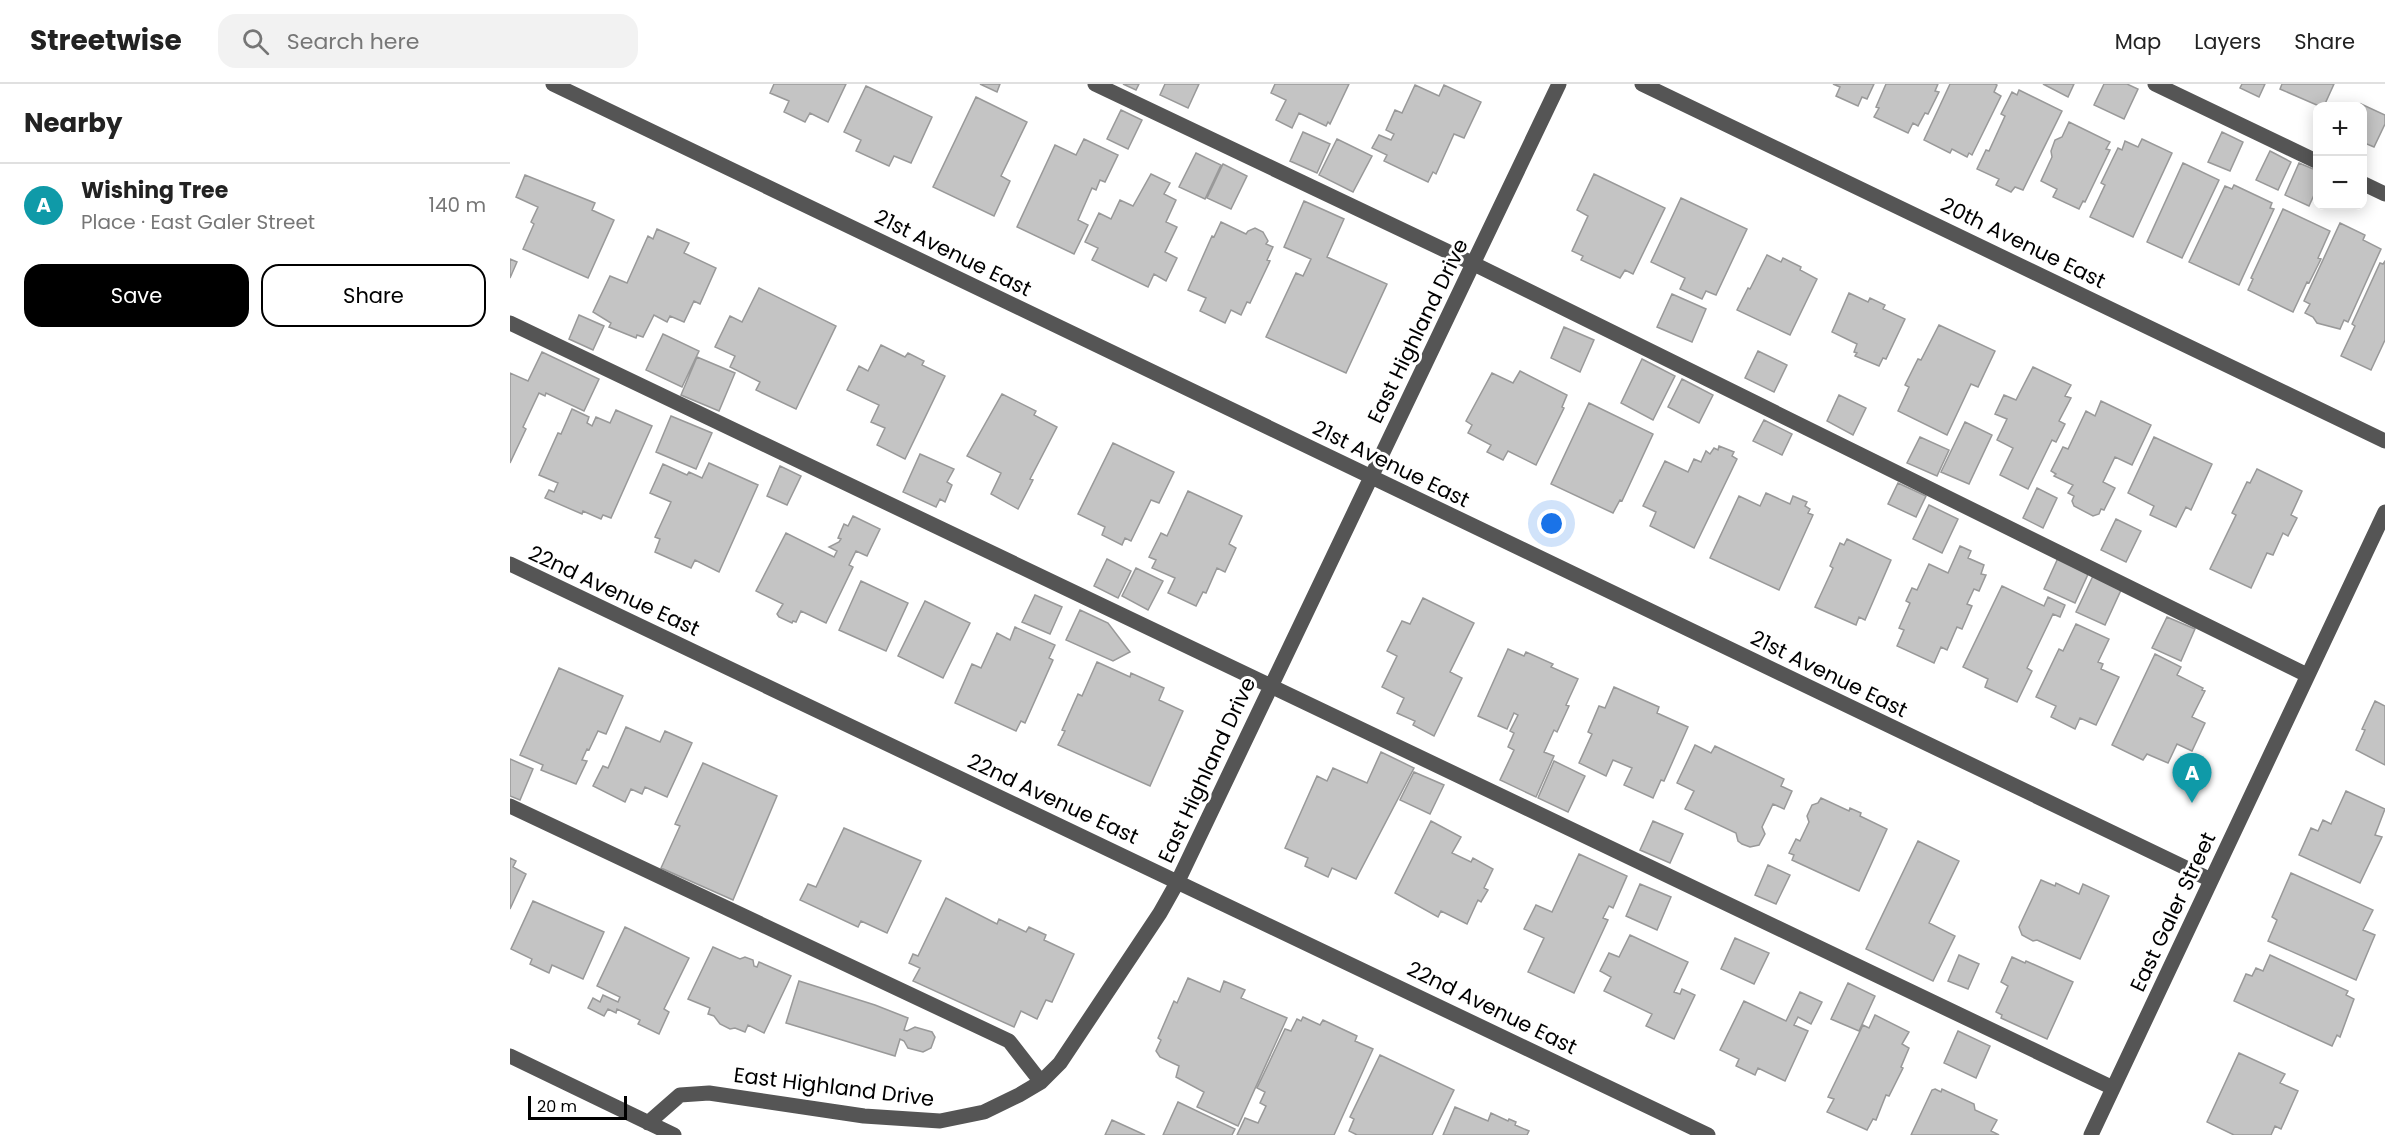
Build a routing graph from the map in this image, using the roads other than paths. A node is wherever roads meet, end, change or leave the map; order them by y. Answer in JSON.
{"nodes":[{"id":1,"x":553,"y":84,"type":"edge"},
{"id":2,"x":1095,"y":84,"type":"edge"},
{"id":3,"x":1560,"y":84,"type":"edge"},
{"id":4,"x":1642,"y":84,"type":"edge"},
{"id":5,"x":2155,"y":84,"type":"edge"},
{"id":6,"x":2313,"y":160,"type":"edge"},
{"id":7,"x":2367,"y":185,"type":"edge"},
{"id":8,"x":2385,"y":194,"type":"edge"},
{"id":9,"x":1474,"y":264,"type":"junction"},
{"id":10,"x":510,"y":323,"type":"edge"},
{"id":11,"x":2385,"y":441,"type":"edge"},
{"id":12,"x":1371,"y":477,"type":"junction"},
{"id":13,"x":2385,"y":512,"type":"edge"},
{"id":14,"x":510,"y":564,"type":"edge"},
{"id":15,"x":2307,"y":675,"type":"junction"},
{"id":16,"x":1271,"y":685,"type":"junction"},
{"id":17,"x":510,"y":806,"type":"edge"},
{"id":18,"x":2211,"y":880,"type":"junction"},
{"id":19,"x":1178,"y":881,"type":"junction"},
{"id":20,"x":510,"y":1056,"type":"edge"},
{"id":21,"x":1041,"y":1082,"type":"junction"},
{"id":22,"x":2113,"y":1088,"type":"junction"},
{"id":23,"x":648,"y":1123,"type":"junction"},
{"id":24,"x":674,"y":1135,"type":"edge"},
{"id":25,"x":1708,"y":1135,"type":"edge"},
{"id":26,"x":2091,"y":1135,"type":"edge"}],
"edges":[{"from":1,"to":12,"type":"street","name":"21st Avenue East"},
{"from":2,"to":9,"type":"street"},
{"from":3,"to":9,"type":"street","name":"East Highland Drive"},
{"from":4,"to":11,"type":"street","name":"20th Avenue East"},
{"from":5,"to":6,"type":"street"},
{"from":7,"to":8,"type":"street"},
{"from":9,"to":12,"type":"street","name":"East Highland Drive"},
{"from":9,"to":15,"type":"street"},
{"from":10,"to":16,"type":"street"},
{"from":12,"to":16,"type":"street","name":"East Highland Drive"},
{"from":12,"to":18,"type":"street","name":"21st Avenue East"},
{"from":13,"to":15,"type":"street","name":"East Galer Street"},
{"from":14,"to":19,"type":"street","name":"22nd Avenue East"},
{"from":15,"to":18,"type":"street","name":"East Galer Street"},
{"from":16,"to":19,"type":"street","name":"East Highland Drive"},
{"from":16,"to":22,"type":"street"},
{"from":17,"to":21,"type":"street"},
{"from":18,"to":22,"type":"street","name":"East Galer Street"},
{"from":19,"to":21,"type":"street","name":"East Highland Drive"},
{"from":19,"to":25,"type":"street","name":"22nd Avenue East"},
{"from":20,"to":23,"type":"street"},
{"from":21,"to":23,"type":"street","name":"East Highland Drive"},
{"from":22,"to":26,"type":"street","name":"East Galer Street"},
{"from":23,"to":24,"type":"street"}]}
